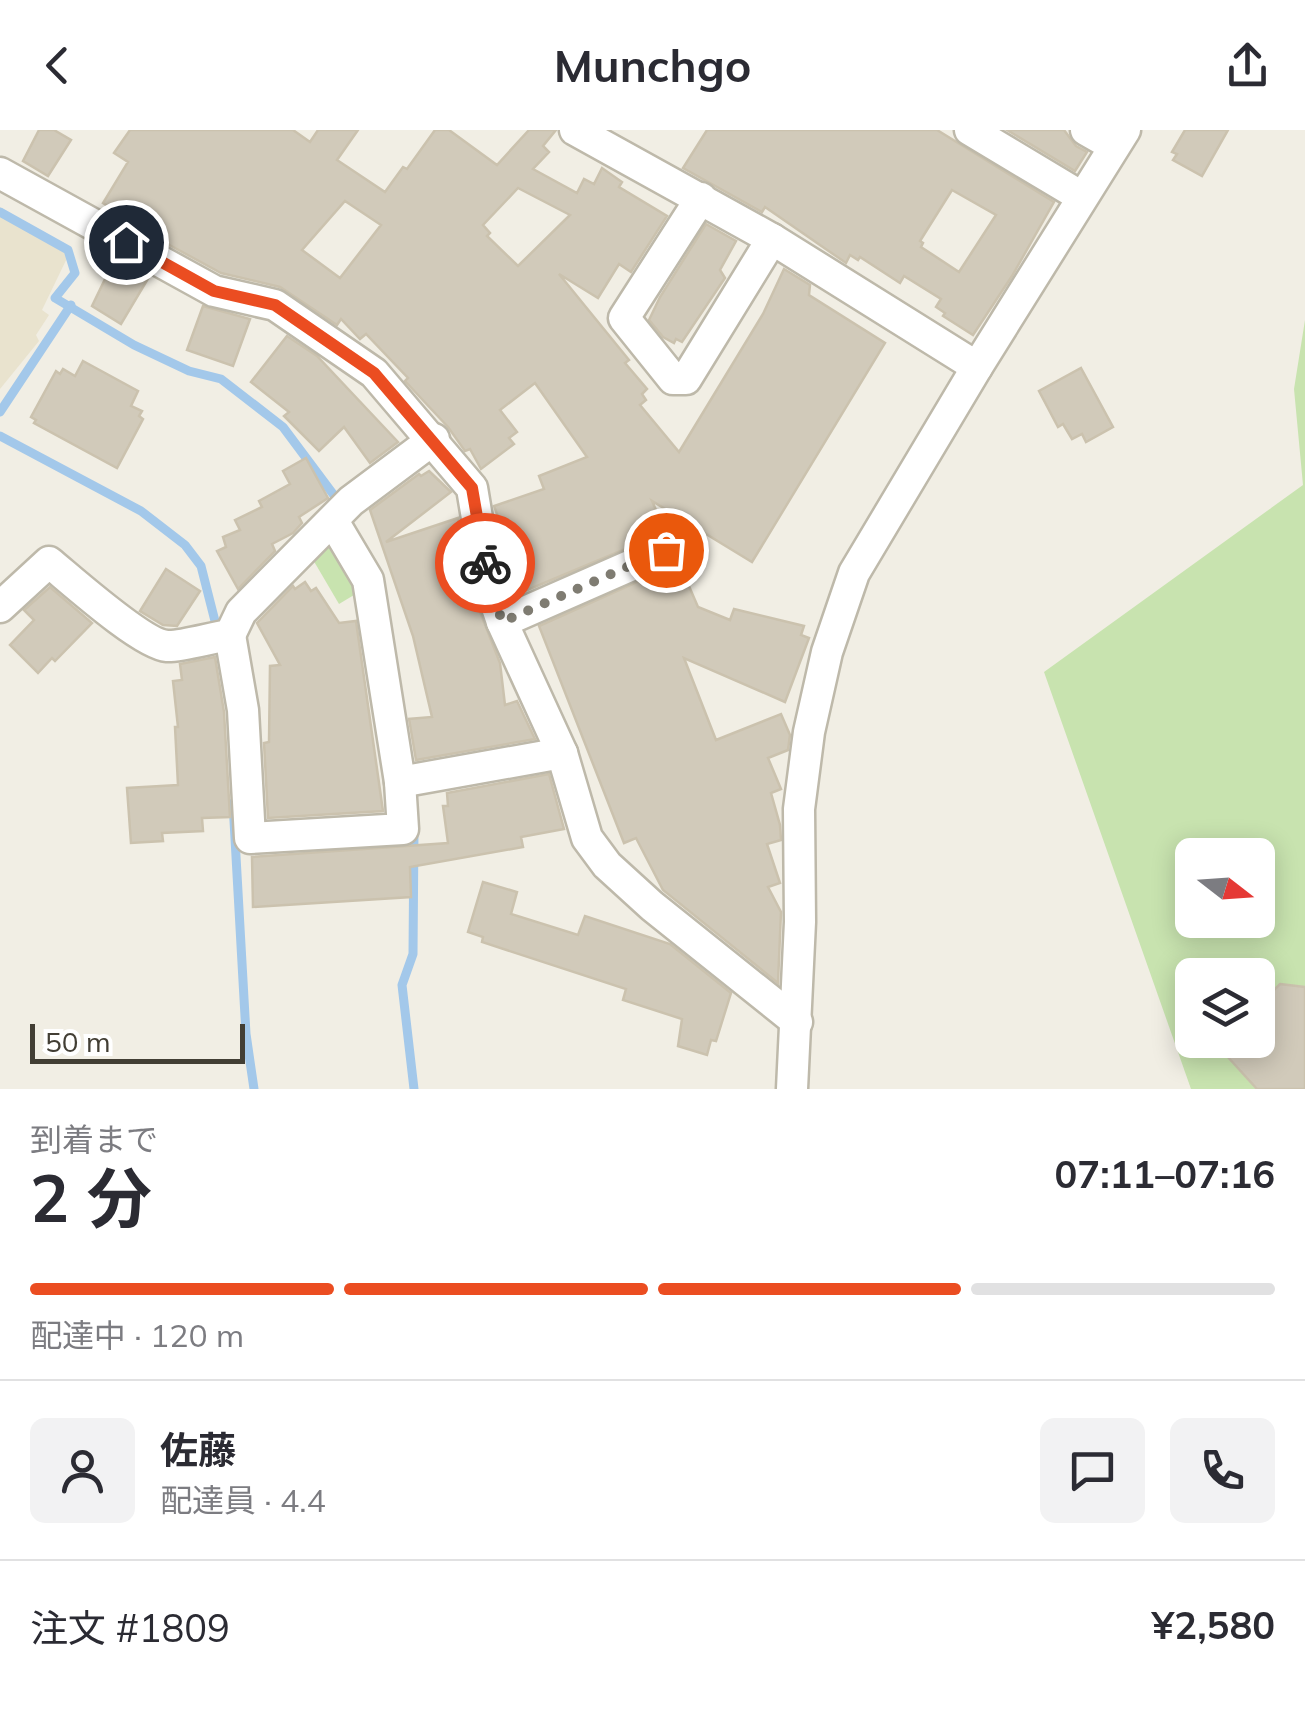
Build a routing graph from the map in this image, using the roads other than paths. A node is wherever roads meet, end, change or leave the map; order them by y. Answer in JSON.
{"nodes":[{"id":1,"x":575,"y":130,"type":"edge"},
{"id":2,"x":970,"y":130,"type":"edge"},
{"id":3,"x":1086,"y":130,"type":"edge"},
{"id":4,"x":1120,"y":138,"type":"edge"},
{"id":5,"x":0,"y":173,"type":"edge"},
{"id":6,"x":1082,"y":197,"type":"junction"},
{"id":7,"x":701,"y":198,"type":"junction"},
{"id":8,"x":772,"y":238,"type":"junction"},
{"id":9,"x":977,"y":367,"type":"junction"},
{"id":10,"x":434,"y":439,"type":"junction"},
{"id":11,"x":334,"y":520,"type":"junction"},
{"id":12,"x":666,"y":550,"type":"dead end"},
{"id":13,"x":0,"y":607,"type":"edge"},
{"id":14,"x":502,"y":622,"type":"junction"},
{"id":15,"x":230,"y":635,"type":"junction"},
{"id":16,"x":562,"y":754,"type":"junction"},
{"id":17,"x":400,"y":782,"type":"junction"},
{"id":18,"x":797,"y":1022,"type":"junction"},
{"id":19,"x":792,"y":1089,"type":"edge"}],
"edges":[{"from":1,"to":7,"type":"street"},
{"from":2,"to":6,"type":"street"},
{"from":3,"to":4,"type":"street"},
{"from":4,"to":6,"type":"street"},
{"from":5,"to":10,"type":"street"},
{"from":6,"to":9,"type":"street"},
{"from":7,"to":8,"type":"street"},
{"from":7,"to":8,"type":"street"},
{"from":8,"to":9,"type":"street"},
{"from":9,"to":18,"type":"street"},
{"from":10,"to":11,"type":"street"},
{"from":10,"to":14,"type":"street"},
{"from":11,"to":15,"type":"street"},
{"from":11,"to":17,"type":"street"},
{"from":12,"to":14,"type":"street"},
{"from":13,"to":15,"type":"street"},
{"from":14,"to":16,"type":"street"},
{"from":15,"to":17,"type":"street"},
{"from":16,"to":17,"type":"street"},
{"from":16,"to":18,"type":"street"},
{"from":18,"to":19,"type":"street"}]}
